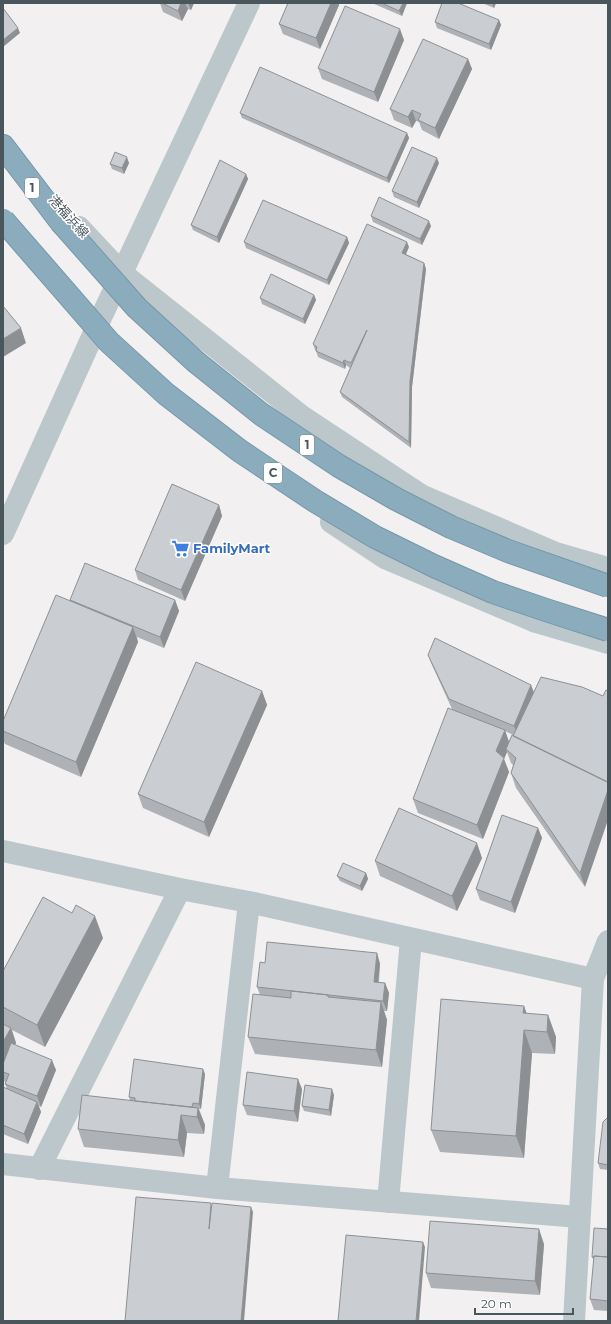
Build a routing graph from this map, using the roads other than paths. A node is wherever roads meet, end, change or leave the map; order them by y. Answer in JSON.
{"nodes":[{"id":1,"x":249,"y":3,"type":"edge"},
{"id":2,"x":3,"y":137,"type":"edge"},
{"id":3,"x":3,"y":146,"type":"edge"},
{"id":4,"x":3,"y":154,"type":"edge"},
{"id":5,"x":3,"y":220,"type":"edge"},
{"id":6,"x":61,"y":222,"type":"junction"},
{"id":7,"x":3,"y":223,"type":"edge"},
{"id":8,"x":122,"y":273,"type":"junction"},
{"id":9,"x":97,"y":326,"type":"junction"},
{"id":10,"x":3,"y":534,"type":"edge"},
{"id":11,"x":608,"y":568,"type":"edge"},
{"id":12,"x":608,"y":586,"type":"edge"},
{"id":13,"x":608,"y":630,"type":"edge"},
{"id":14,"x":608,"y":643,"type":"edge"},
{"id":15,"x":3,"y":851,"type":"edge"},
{"id":16,"x":180,"y":889,"type":"junction"},
{"id":17,"x":249,"y":902,"type":"junction"},
{"id":18,"x":411,"y":939,"type":"junction"},
{"id":19,"x":608,"y":941,"type":"edge"},
{"id":20,"x":593,"y":979,"type":"junction"},
{"id":21,"x":3,"y":1164,"type":"edge"},
{"id":22,"x":39,"y":1169,"type":"junction"},
{"id":23,"x":217,"y":1188,"type":"junction"},
{"id":24,"x":388,"y":1202,"type":"junction"},
{"id":25,"x":579,"y":1217,"type":"junction"},
{"id":26,"x":574,"y":1321,"type":"edge"}],
"edges":[{"from":1,"to":8,"type":"street"},
{"from":2,"to":8,"type":"street","name":"港福浜線"},
{"from":3,"to":6,"type":"highway"},
{"from":4,"to":6,"type":"highway","number":"1"},
{"from":5,"to":13,"type":"highway","number":"C","bridge":true},
{"from":6,"to":12,"type":"highway","number":"1","bridge":true},
{"from":7,"to":9,"type":"street"},
{"from":8,"to":9,"type":"street"},
{"from":8,"to":11,"type":"street","name":"港福浜線"},
{"from":9,"to":10,"type":"street"},
{"from":9,"to":14,"type":"street"},
{"from":15,"to":16,"type":"street"},
{"from":16,"to":17,"type":"street"},
{"from":16,"to":22,"type":"street"},
{"from":17,"to":18,"type":"street"},
{"from":17,"to":23,"type":"street"},
{"from":18,"to":20,"type":"street"},
{"from":18,"to":24,"type":"street"},
{"from":19,"to":20,"type":"street"},
{"from":20,"to":25,"type":"street"},
{"from":21,"to":22,"type":"street"},
{"from":22,"to":23,"type":"street"},
{"from":23,"to":24,"type":"street"},
{"from":24,"to":25,"type":"street"},
{"from":25,"to":26,"type":"street"}]}
